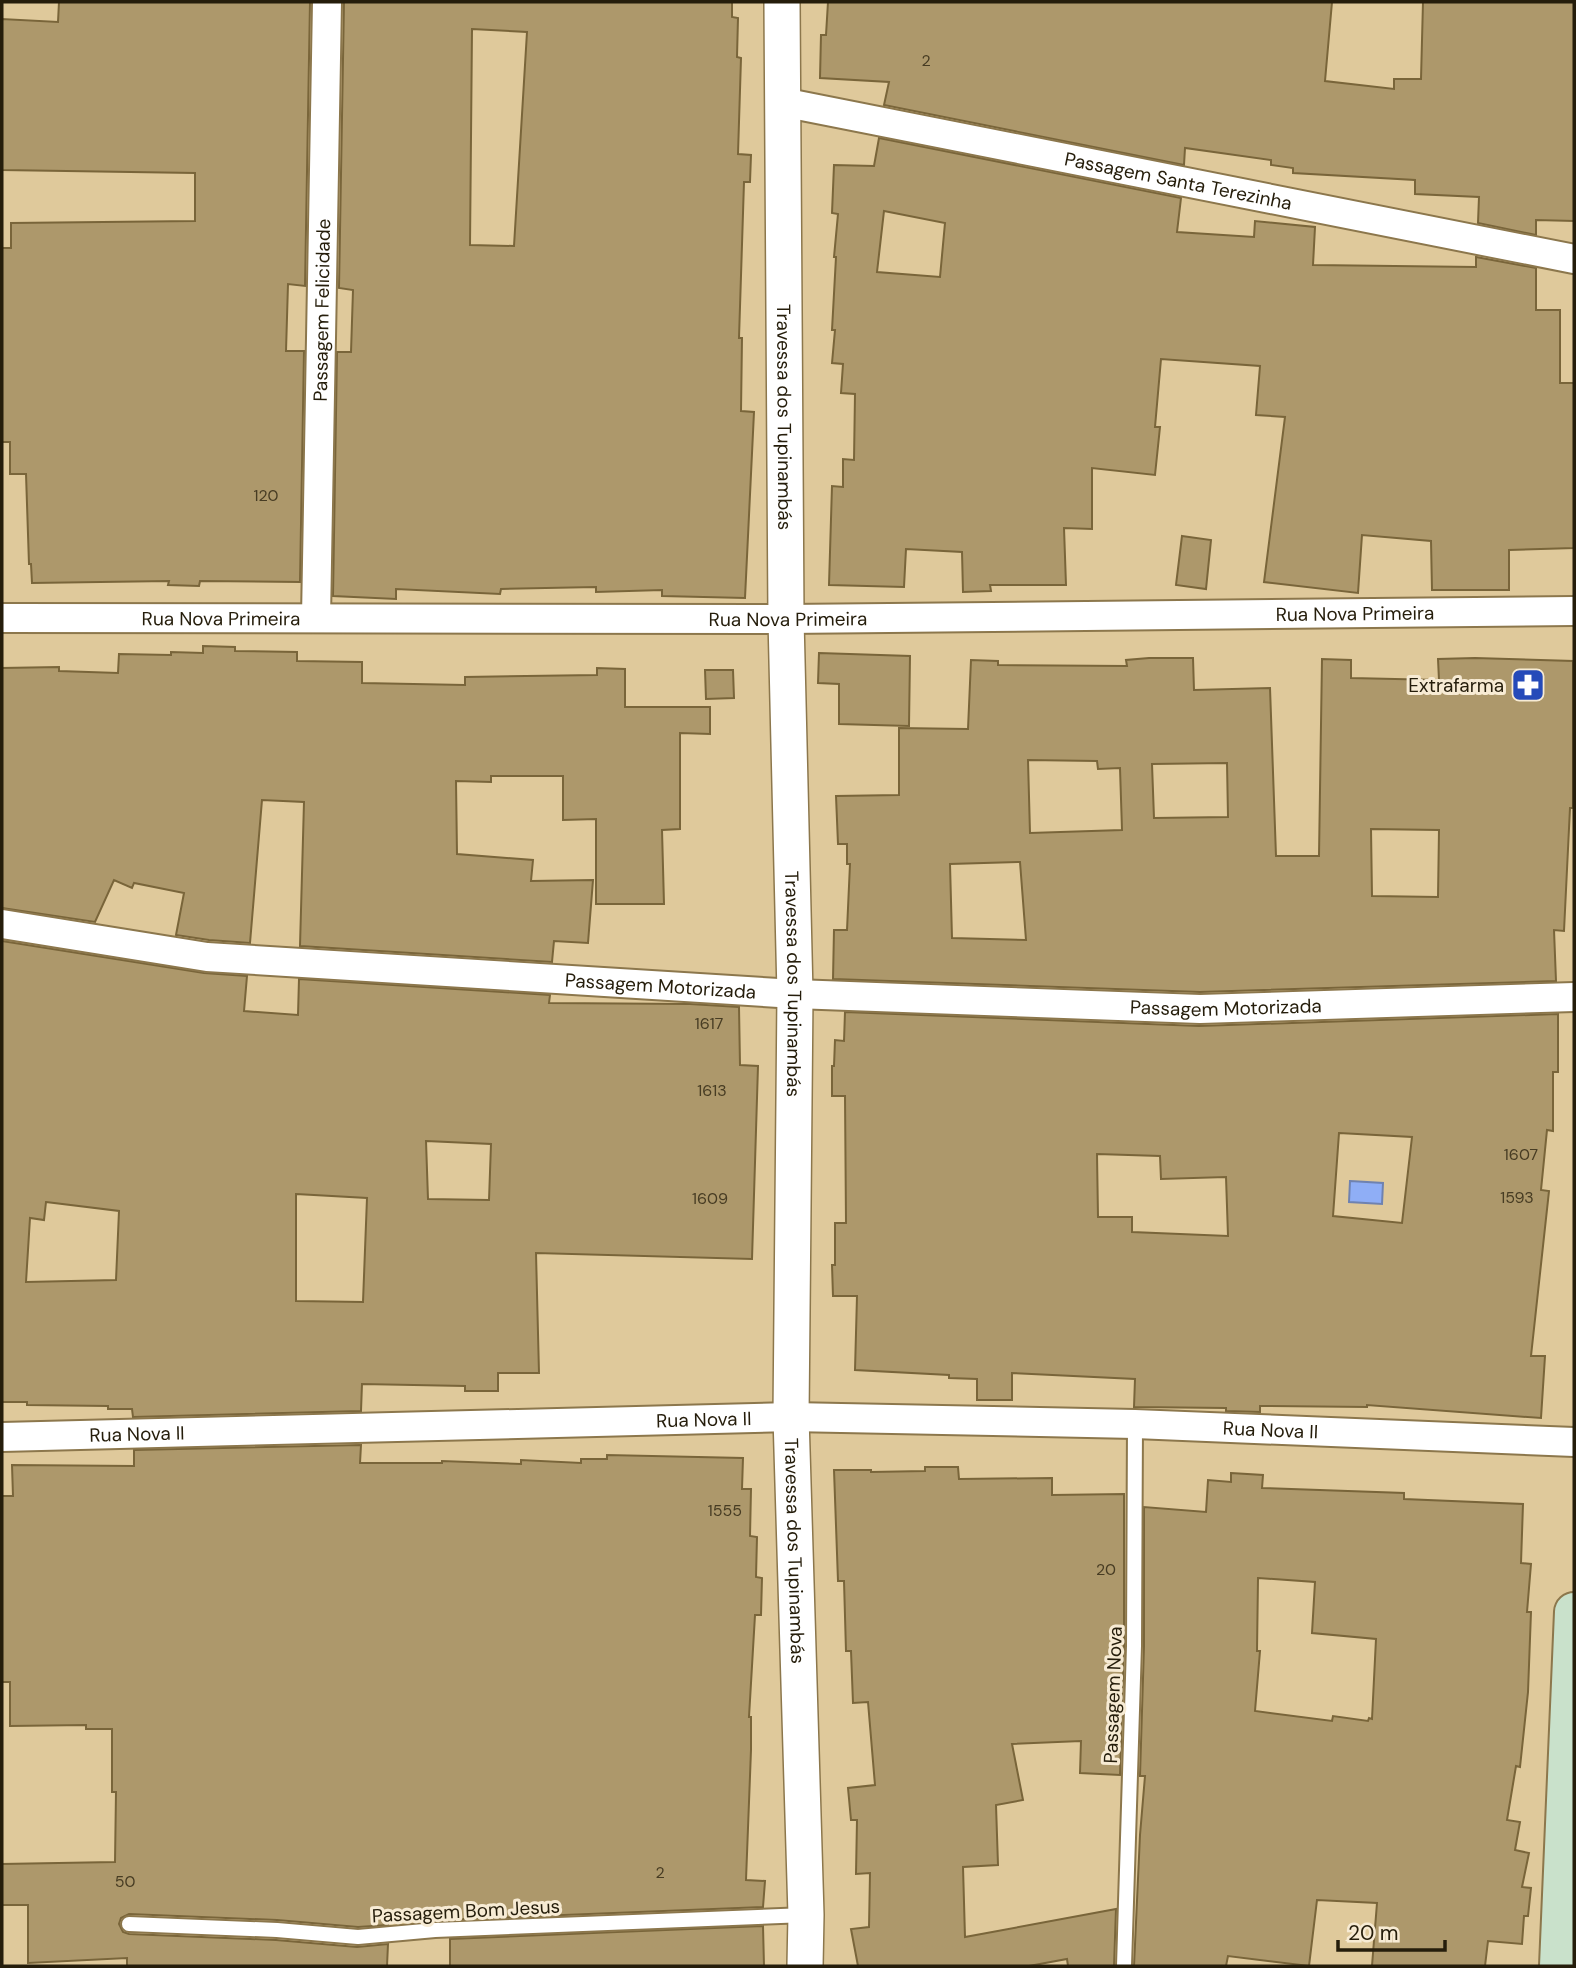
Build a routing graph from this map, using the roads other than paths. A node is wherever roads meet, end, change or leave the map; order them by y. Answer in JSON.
{"nodes":[{"id":1,"x":327,"y":2,"type":"edge"},
{"id":2,"x":782,"y":2,"type":"edge"},
{"id":3,"x":782,"y":102,"type":"junction"},
{"id":4,"x":1574,"y":259,"type":"edge"},
{"id":5,"x":1574,"y":611,"type":"edge"},
{"id":6,"x":2,"y":618,"type":"edge"},
{"id":7,"x":316,"y":618,"type":"junction"},
{"id":8,"x":786,"y":619,"type":"junction"},
{"id":9,"x":2,"y":924,"type":"edge"},
{"id":10,"x":795,"y":994,"type":"junction"},
{"id":11,"x":1574,"y":998,"type":"edge"},
{"id":12,"x":791,"y":1417,"type":"junction"},
{"id":13,"x":1135,"y":1424,"type":"junction"},
{"id":14,"x":2,"y":1437,"type":"edge"},
{"id":15,"x":1574,"y":1442,"type":"edge"},
{"id":16,"x":1574,"y":1612,"type":"edge"},
{"id":17,"x":806,"y":1915,"type":"junction"},
{"id":18,"x":129,"y":1924,"type":"dead end"},
{"id":19,"x":805,"y":1966,"type":"edge"},
{"id":20,"x":1124,"y":1966,"type":"edge"},
{"id":21,"x":1559,"y":1966,"type":"edge"}],
"edges":[{"from":1,"to":7,"type":"street","name":"Passagem Felicidade"},
{"from":2,"to":3,"type":"street","name":"Travessa dos Tupinambás"},
{"from":3,"to":4,"type":"street","name":"Passagem Santa Terezinha"},
{"from":3,"to":8,"type":"street","name":"Travessa dos Tupinambás"},
{"from":5,"to":8,"type":"street","name":"Rua Nova Primeira"},
{"from":6,"to":7,"type":"street","name":"Rua Nova Primeira"},
{"from":7,"to":8,"type":"street","name":"Rua Nova Primeira"},
{"from":8,"to":10,"type":"street","name":"Travessa dos Tupinambás"},
{"from":9,"to":10,"type":"street","name":"Passagem Motorizada"},
{"from":10,"to":11,"type":"street","name":"Passagem Motorizada"},
{"from":10,"to":12,"type":"street","name":"Travessa dos Tupinambás"},
{"from":12,"to":13,"type":"street","name":"Rua Nova II"},
{"from":12,"to":14,"type":"street","name":"Rua Nova II"},
{"from":12,"to":17,"type":"street","name":"Travessa dos Tupinambás"},
{"from":13,"to":15,"type":"street","name":"Rua Nova II"},
{"from":13,"to":20,"type":"lane","name":"Passagem Nova"},
{"from":16,"to":21,"type":"main road"},
{"from":17,"to":18,"type":"lane","name":"Passagem Bom Jesus"},
{"from":17,"to":19,"type":"street","name":"Travessa dos Tupinambás"}]}
